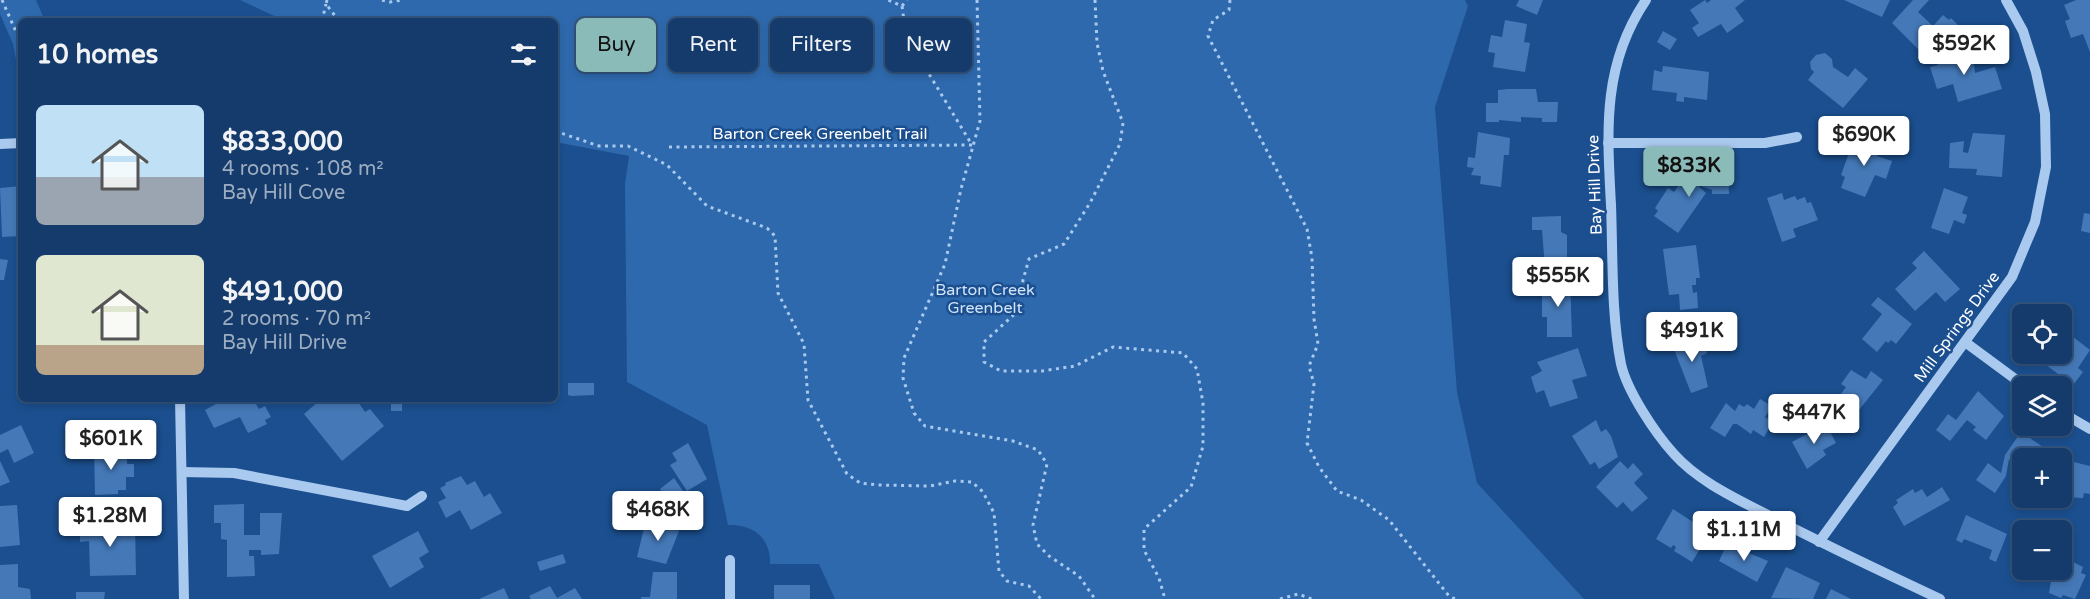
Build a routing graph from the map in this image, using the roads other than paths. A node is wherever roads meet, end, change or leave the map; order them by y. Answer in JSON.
{"nodes":[{"id":1,"x":1646,"y":0,"type":"edge"},
{"id":2,"x":2006,"y":0,"type":"edge"},
{"id":3,"x":1797,"y":138,"type":"dead end"},
{"id":4,"x":18,"y":143,"type":"edge"},
{"id":5,"x":1608,"y":143,"type":"junction"},
{"id":6,"x":0,"y":144,"type":"edge"},
{"id":7,"x":1965,"y":342,"type":"junction"},
{"id":8,"x":2012,"y":377,"type":"edge"},
{"id":9,"x":180,"y":402,"type":"edge"},
{"id":10,"x":2072,"y":418,"type":"edge"},
{"id":11,"x":2090,"y":429,"type":"edge"},
{"id":12,"x":182,"y":471,"type":"junction"},
{"id":13,"x":422,"y":496,"type":"dead end"},
{"id":14,"x":1819,"y":542,"type":"junction"},
{"id":15,"x":730,"y":560,"type":"dead end"},
{"id":16,"x":184,"y":599,"type":"edge"},
{"id":17,"x":730,"y":599,"type":"edge"},
{"id":18,"x":1940,"y":599,"type":"edge"}],
"edges":[{"from":1,"to":5,"type":"street","name":"Bay Hill Drive"},
{"from":2,"to":7,"type":"street","name":"Mill Springs Drive"},
{"from":3,"to":5,"type":"street"},
{"from":4,"to":6,"type":"street"},
{"from":5,"to":14,"type":"street","name":"Bay Hill Drive"},
{"from":7,"to":8,"type":"street"},
{"from":7,"to":14,"type":"street","name":"Mill Springs Drive"},
{"from":9,"to":12,"type":"street"},
{"from":10,"to":11,"type":"street"},
{"from":12,"to":13,"type":"street"},
{"from":12,"to":16,"type":"street"},
{"from":14,"to":18,"type":"street","name":"Bay Hill Drive"},
{"from":15,"to":17,"type":"street"}]}
